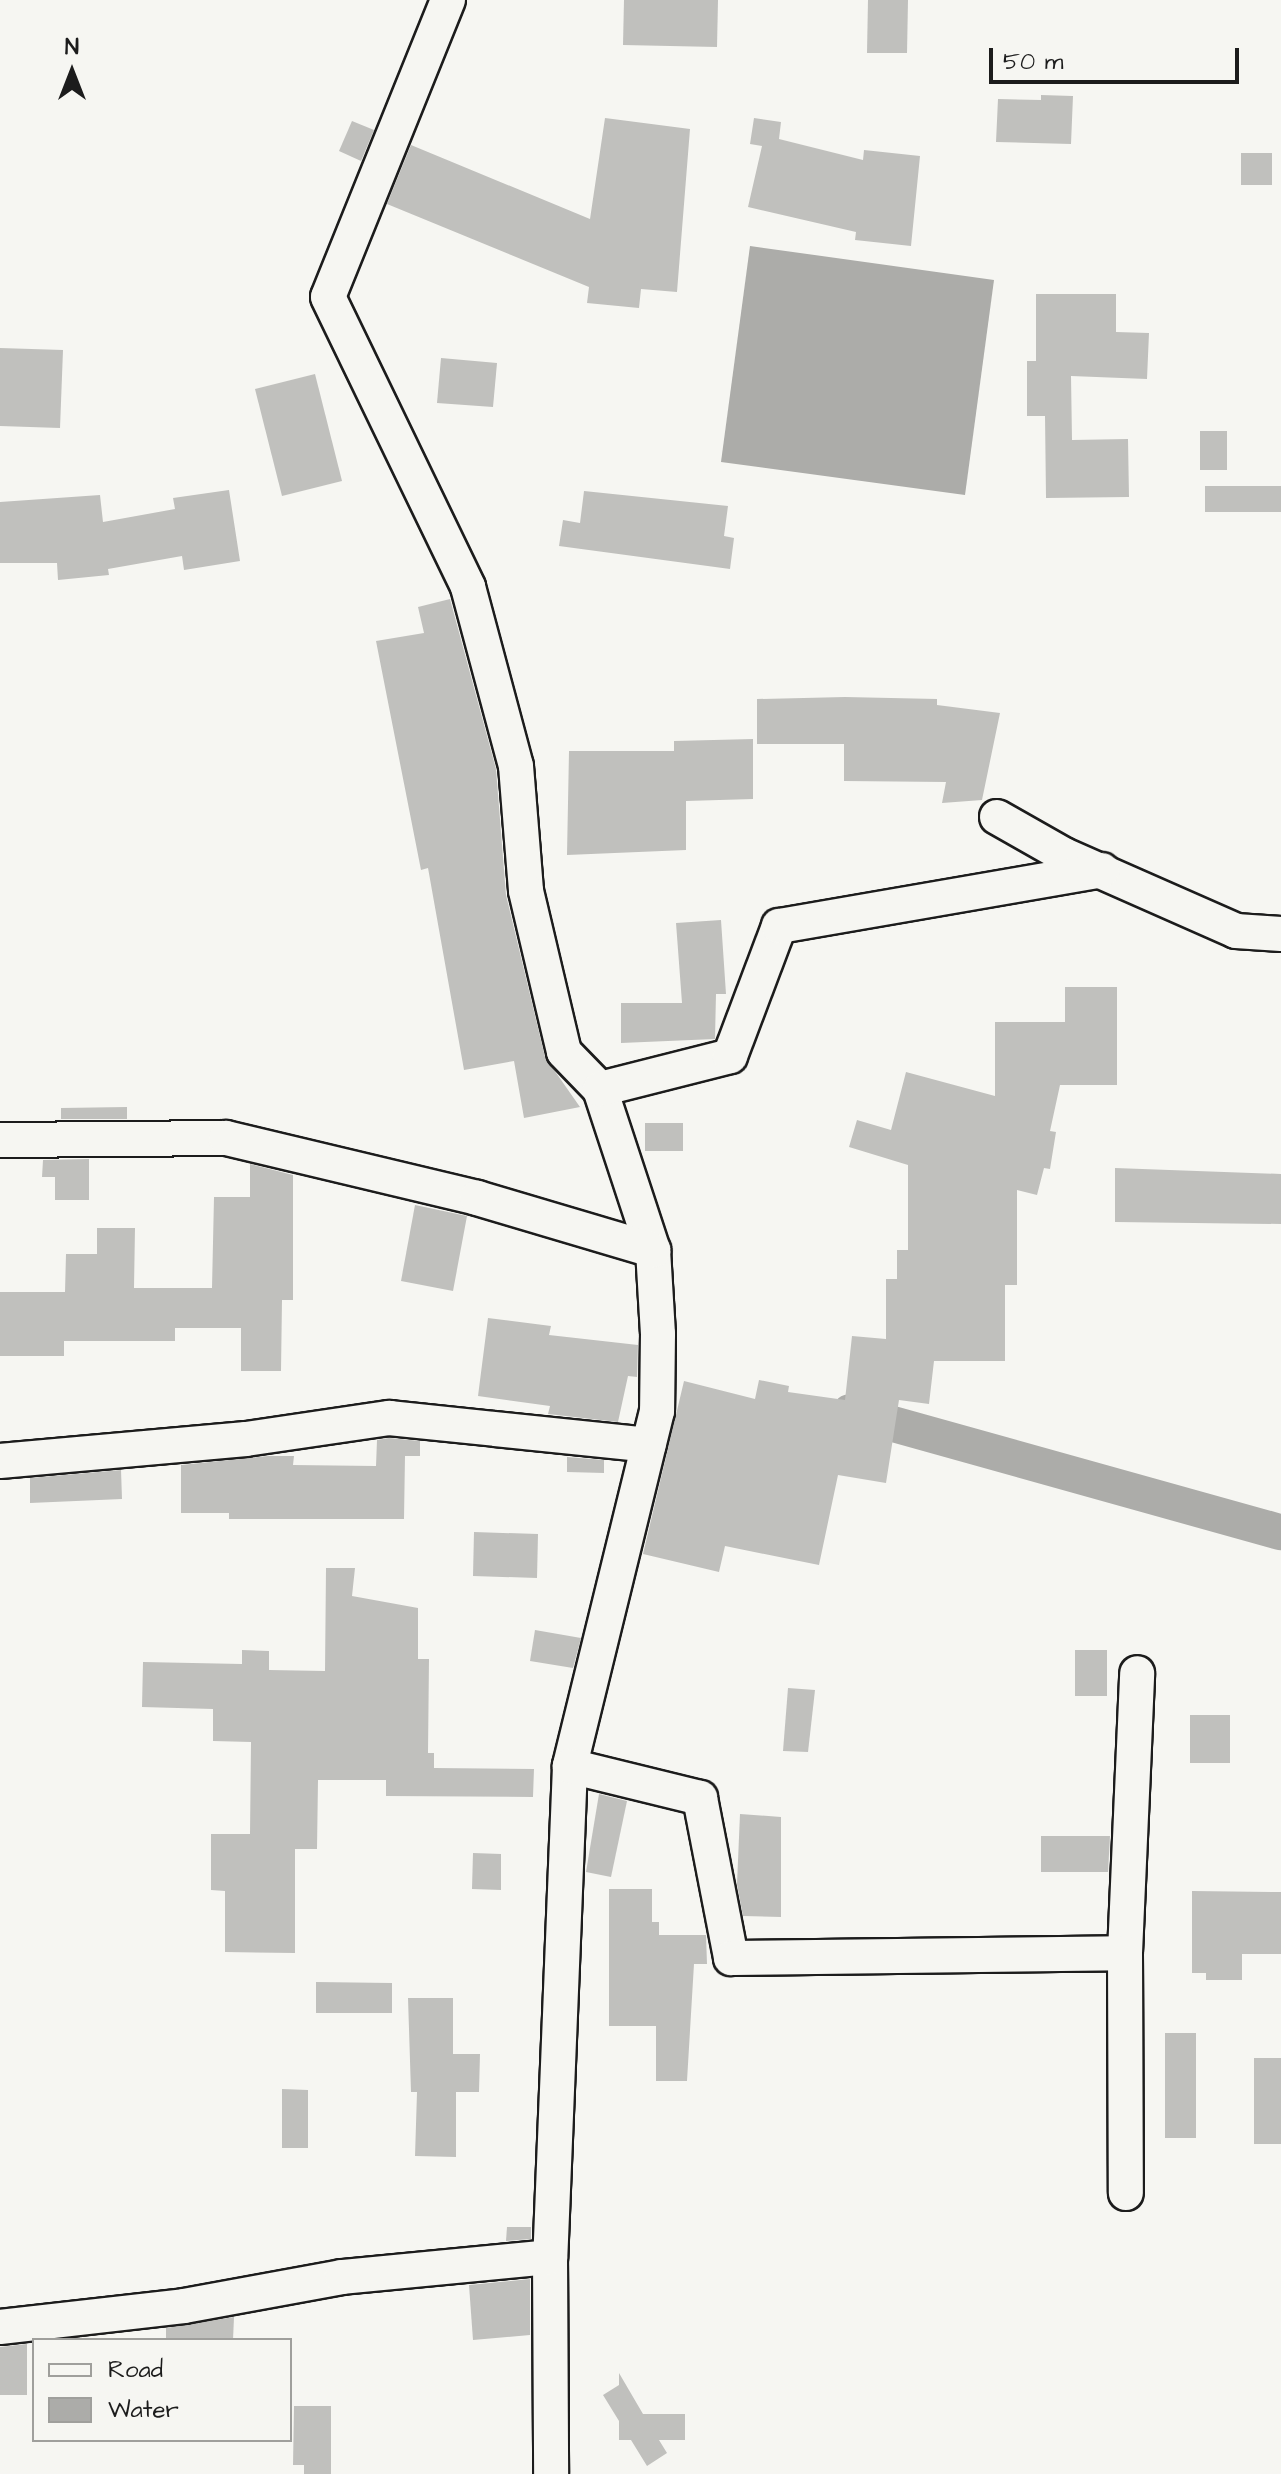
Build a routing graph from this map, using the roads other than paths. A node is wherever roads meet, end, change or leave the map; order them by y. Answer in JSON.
{"nodes":[{"id":1,"x":448,"y":0,"type":"edge"},
{"id":2,"x":997,"y":817,"type":"dead end"},
{"id":3,"x":1102,"y":870,"type":"junction"},
{"id":4,"x":1281,"y":934,"type":"edge"},
{"id":5,"x":600,"y":1089,"type":"junction"},
{"id":6,"x":0,"y":1140,"type":"edge"},
{"id":7,"x":653,"y":1250,"type":"junction"},
{"id":8,"x":649,"y":1445,"type":"junction"},
{"id":9,"x":0,"y":1461,"type":"edge"},
{"id":10,"x":1137,"y":1673,"type":"dead end"},
{"id":11,"x":570,"y":1766,"type":"junction"},
{"id":12,"x":1125,"y":1953,"type":"junction"},
{"id":13,"x":1126,"y":2193,"type":"dead end"},
{"id":14,"x":550,"y":2257,"type":"junction"},
{"id":15,"x":0,"y":2327,"type":"edge"},
{"id":16,"x":551,"y":2474,"type":"edge"}],
"edges":[{"from":1,"to":5,"type":"street"},
{"from":2,"to":3,"type":"street"},
{"from":3,"to":4,"type":"street"},
{"from":3,"to":5,"type":"street"},
{"from":5,"to":7,"type":"street"},
{"from":6,"to":7,"type":"street"},
{"from":7,"to":8,"type":"street"},
{"from":8,"to":9,"type":"street"},
{"from":8,"to":11,"type":"street"},
{"from":10,"to":12,"type":"street"},
{"from":11,"to":12,"type":"street"},
{"from":11,"to":14,"type":"street"},
{"from":12,"to":13,"type":"street"},
{"from":14,"to":15,"type":"street"},
{"from":14,"to":16,"type":"street"}]}
